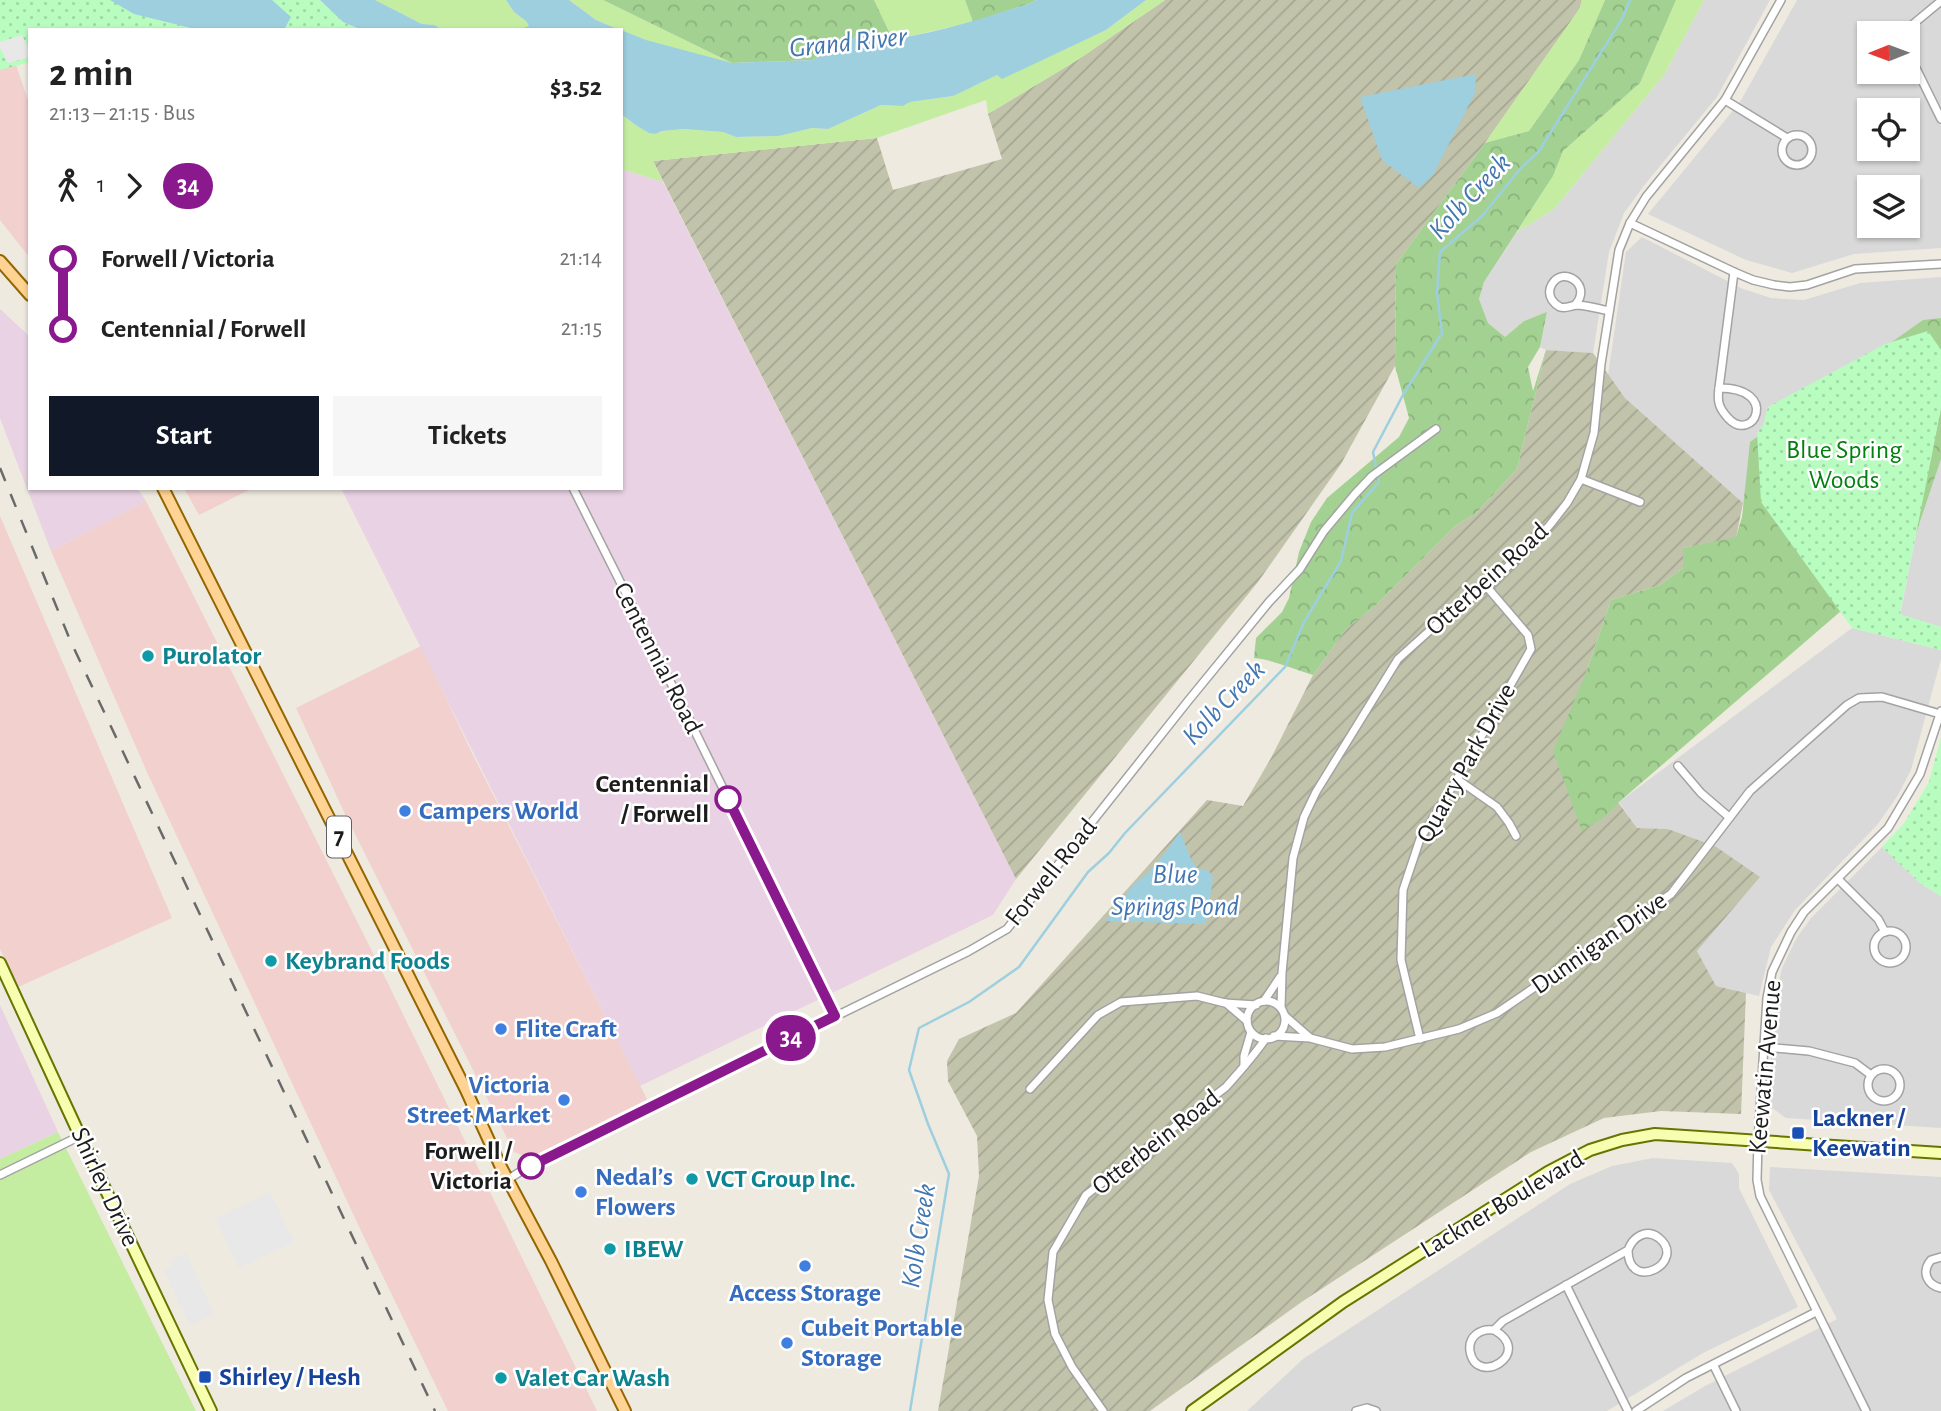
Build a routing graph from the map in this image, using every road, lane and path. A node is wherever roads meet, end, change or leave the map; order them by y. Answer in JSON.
{"nodes":[{"id":1,"x":1781,"y":0,"type":"edge"},
{"id":2,"x":1941,"y":1,"type":"edge"},
{"id":3,"x":1917,"y":21,"type":"edge"},
{"id":4,"x":1920,"y":76,"type":"edge"},
{"id":5,"x":1725,"y":100,"type":"junction"},
{"id":6,"x":1941,"y":119,"type":"edge"},
{"id":7,"x":1787,"y":138,"type":"junction"},
{"id":8,"x":1630,"y":223,"type":"junction"},
{"id":9,"x":0,"y":261,"type":"edge"},
{"id":10,"x":1941,"y":264,"type":"edge"},
{"id":11,"x":1734,"y":272,"type":"junction"},
{"id":12,"x":28,"y":293,"type":"edge"},
{"id":13,"x":1574,"y":305,"type":"junction"},
{"id":14,"x":1609,"y":311,"type":"junction"},
{"id":15,"x":1719,"y":388,"type":"junction"},
{"id":16,"x":1436,"y":429,"type":"dead end"},
{"id":17,"x":1581,"y":479,"type":"junction"},
{"id":18,"x":164,"y":490,"type":"edge"},
{"id":19,"x":574,"y":490,"type":"edge"},
{"id":20,"x":1640,"y":502,"type":"dead end"},
{"id":21,"x":1487,"y":587,"type":"junction"},
{"id":22,"x":1940,"y":712,"type":"edge"},
{"id":23,"x":1678,"y":766,"type":"dead end"},
{"id":24,"x":1457,"y":779,"type":"junction"},
{"id":25,"x":1729,"y":817,"type":"junction"},
{"id":26,"x":1516,"y":836,"type":"dead end"},
{"id":27,"x":1838,"y":879,"type":"junction"},
{"id":28,"x":1885,"y":932,"type":"junction"},
{"id":29,"x":0,"y":963,"type":"edge"},
{"id":30,"x":1282,"y":973,"type":"junction"},
{"id":31,"x":1264,"y":1001,"type":"junction"},
{"id":32,"x":1225,"y":1003,"type":"junction"},
{"id":33,"x":1256,"y":1005,"type":"junction"},
{"id":34,"x":1281,"y":1007,"type":"junction"},
{"id":35,"x":835,"y":1016,"type":"junction"},
{"id":36,"x":1285,"y":1016,"type":"junction"},
{"id":37,"x":1247,"y":1021,"type":"junction"},
{"id":38,"x":1251,"y":1032,"type":"junction"},
{"id":39,"x":1270,"y":1037,"type":"junction"},
{"id":40,"x":1310,"y":1038,"type":"junction"},
{"id":41,"x":1420,"y":1039,"type":"junction"},
{"id":42,"x":1764,"y":1047,"type":"junction"},
{"id":43,"x":1244,"y":1066,"type":"junction"},
{"id":44,"x":1871,"y":1075,"type":"junction"},
{"id":45,"x":1030,"y":1089,"type":"dead end"},
{"id":46,"x":80,"y":1136,"type":"junction"},
{"id":47,"x":1758,"y":1141,"type":"junction"},
{"id":48,"x":1941,"y":1153,"type":"edge"},
{"id":49,"x":0,"y":1175,"type":"edge"},
{"id":50,"x":507,"y":1180,"type":"junction"},
{"id":51,"x":1628,"y":1250,"type":"junction"},
{"id":52,"x":1941,"y":1257,"type":"edge"},
{"id":53,"x":1566,"y":1285,"type":"junction"},
{"id":54,"x":1941,"y":1288,"type":"edge"},
{"id":55,"x":1816,"y":1312,"type":"junction"},
{"id":56,"x":1494,"y":1330,"type":"junction"},
{"id":57,"x":1714,"y":1366,"type":"junction"},
{"id":58,"x":211,"y":1411,"type":"edge"},
{"id":59,"x":625,"y":1411,"type":"edge"},
{"id":60,"x":1104,"y":1411,"type":"edge"},
{"id":61,"x":1192,"y":1411,"type":"edge"},
{"id":62,"x":1356,"y":1411,"type":"edge"},
{"id":63,"x":1376,"y":1411,"type":"edge"},
{"id":64,"x":1628,"y":1411,"type":"edge"},
{"id":65,"x":1636,"y":1411,"type":"edge"},
{"id":66,"x":1735,"y":1411,"type":"edge"},
{"id":67,"x":1866,"y":1411,"type":"edge"}],
"edges":[{"from":1,"to":5,"type":"street","name":"Otterbein Road"},
{"from":2,"to":3,"type":"street"},
{"from":4,"to":6,"type":"street"},
{"from":5,"to":7,"type":"street"},
{"from":5,"to":8,"type":"street","name":"Otterbein Road"},
{"from":7,"to":7,"type":"street"},
{"from":8,"to":11,"type":"street"},
{"from":8,"to":14,"type":"street","name":"Otterbein Road"},
{"from":9,"to":12,"type":"main road"},
{"from":10,"to":11,"type":"street"},
{"from":11,"to":15,"type":"street"},
{"from":13,"to":13,"type":"street"},
{"from":13,"to":14,"type":"street"},
{"from":14,"to":17,"type":"street","name":"Otterbein Road"},
{"from":15,"to":15,"type":"street"},
{"from":16,"to":35,"type":"street","name":"Forwell Road"},
{"from":17,"to":20,"type":"street"},
{"from":17,"to":21,"type":"street","name":"Otterbein Road"},
{"from":18,"to":50,"type":"main road","number":"7"},
{"from":19,"to":35,"type":"street","name":"Centennial Road"},
{"from":21,"to":24,"type":"street","name":"Quarry Park Drive"},
{"from":21,"to":30,"type":"street","name":"Otterbein Road"},
{"from":22,"to":25,"type":"street","name":"Dunnigan Drive"},
{"from":22,"to":27,"type":"street","name":"Keewatin Avenue"},
{"from":23,"to":25,"type":"street"},
{"from":24,"to":26,"type":"street"},
{"from":24,"to":41,"type":"street","name":"Quarry Park Drive"},
{"from":25,"to":41,"type":"street","name":"Dunnigan Drive"},
{"from":27,"to":28,"type":"street"},
{"from":27,"to":42,"type":"street","name":"Keewatin Avenue"},
{"from":28,"to":28,"type":"street"},
{"from":29,"to":46,"type":"main road","name":"Shirley Drive"},
{"from":30,"to":31,"type":"street","name":"Otterbein Road"},
{"from":30,"to":34,"type":"street","name":"Otterbein Road"},
{"from":31,"to":33,"type":"street"},
{"from":31,"to":34,"type":"street"},
{"from":32,"to":33,"type":"street"},
{"from":32,"to":37,"type":"street"},
{"from":32,"to":45,"type":"street"},
{"from":33,"to":37,"type":"street"},
{"from":34,"to":36,"type":"street","name":"Otterbein Road"},
{"from":35,"to":50,"type":"street","name":"Forwell Road"},
{"from":36,"to":39,"type":"street","name":"Otterbein Road"},
{"from":36,"to":40,"type":"street","name":"Dunnigan Drive"},
{"from":37,"to":38,"type":"street"},
{"from":38,"to":39,"type":"street"},
{"from":38,"to":43,"type":"street","name":"Otterbein Road"},
{"from":39,"to":40,"type":"street","name":"Dunnigan Drive"},
{"from":39,"to":43,"type":"street","name":"Otterbein Road"},
{"from":40,"to":41,"type":"street","name":"Dunnigan Drive"},
{"from":42,"to":44,"type":"street"},
{"from":42,"to":47,"type":"street","name":"Keewatin Avenue"},
{"from":43,"to":60,"type":"street","name":"Otterbein Road"},
{"from":44,"to":44,"type":"street"},
{"from":46,"to":49,"type":"street"},
{"from":46,"to":58,"type":"main road","name":"Shirley Drive"},
{"from":47,"to":48,"type":"main road","name":"Lackner Boulevard"},
{"from":47,"to":55,"type":"street","name":"Keewatin Avenue"},
{"from":47,"to":61,"type":"main road","name":"Lackner Boulevard"},
{"from":50,"to":59,"type":"main road","number":"7"},
{"from":51,"to":51,"type":"street"},
{"from":51,"to":53,"type":"street"},
{"from":52,"to":54,"type":"street"},
{"from":53,"to":56,"type":"street"},
{"from":53,"to":64,"type":"street"},
{"from":55,"to":57,"type":"street"},
{"from":55,"to":67,"type":"street","name":"Keewatin Avenue"},
{"from":56,"to":56,"type":"street"},
{"from":57,"to":65,"type":"street"},
{"from":57,"to":66,"type":"street"},
{"from":62,"to":63,"type":"street"}]}
